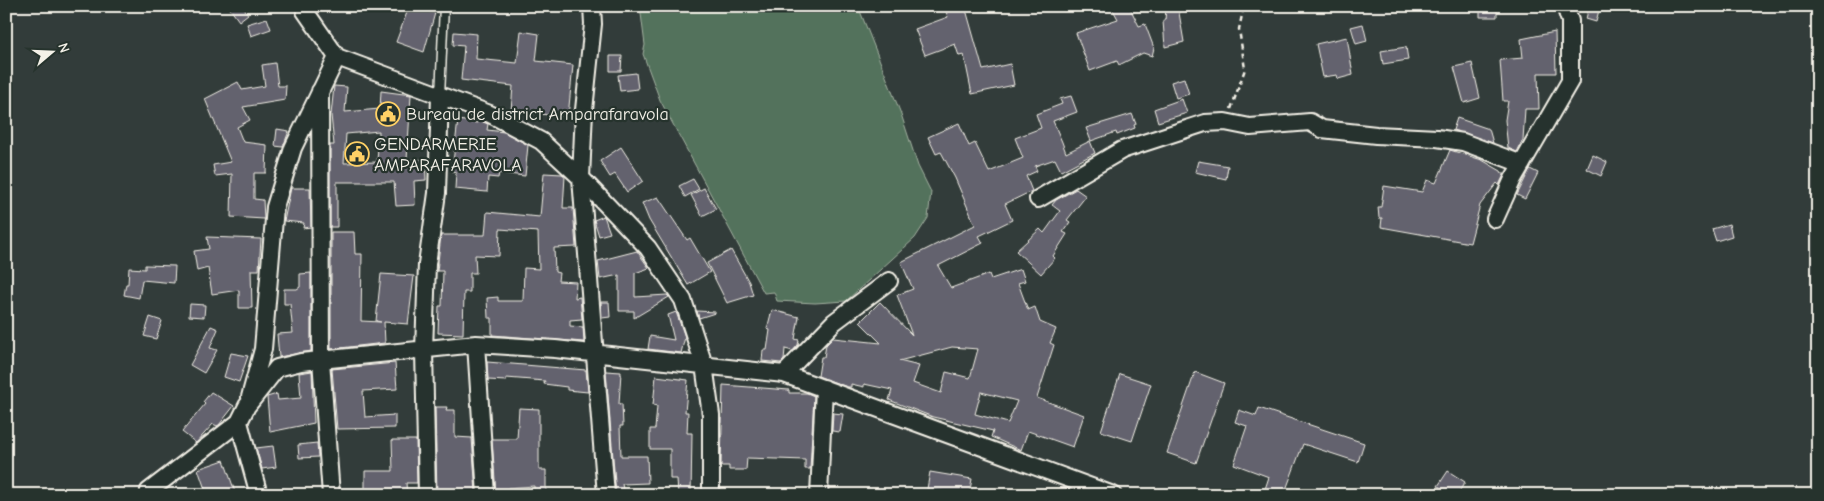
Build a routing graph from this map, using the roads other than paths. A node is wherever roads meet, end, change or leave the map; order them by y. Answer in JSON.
{"nodes":[{"id":1,"x":304,"y":6,"type":"edge"},
{"id":2,"x":444,"y":6,"type":"edge"},
{"id":3,"x":592,"y":6,"type":"edge"},
{"id":4,"x":1565,"y":6,"type":"edge"},
{"id":5,"x":337,"y":56,"type":"junction"},
{"id":6,"x":320,"y":91,"type":"junction"},
{"id":7,"x":440,"y":96,"type":"junction"},
{"id":8,"x":1522,"y":164,"type":"junction"},
{"id":9,"x":581,"y":178,"type":"junction"},
{"id":10,"x":1038,"y":199,"type":"dead end"},
{"id":11,"x":1495,"y":219,"type":"dead end"},
{"id":12,"x":889,"y":281,"type":"dead end"},
{"id":13,"x":476,"y":344,"type":"junction"},
{"id":14,"x":424,"y":350,"type":"junction"},
{"id":15,"x":596,"y":353,"type":"junction"},
{"id":16,"x":320,"y":360,"type":"junction"},
{"id":17,"x":704,"y":365,"type":"junction"},
{"id":18,"x":784,"y":374,"type":"junction"},
{"id":19,"x":824,"y":388,"type":"junction"},
{"id":20,"x":248,"y":406,"type":"junction"},
{"id":21,"x":239,"y":422,"type":"junction"},
{"id":22,"x":150,"y":495,"type":"edge"},
{"id":23,"x":259,"y":495,"type":"edge"},
{"id":24,"x":331,"y":495,"type":"edge"},
{"id":25,"x":427,"y":495,"type":"edge"},
{"id":26,"x":486,"y":495,"type":"edge"},
{"id":27,"x":606,"y":495,"type":"edge"},
{"id":28,"x":711,"y":495,"type":"edge"},
{"id":29,"x":819,"y":495,"type":"edge"},
{"id":30,"x":1113,"y":495,"type":"edge"}],
"edges":[{"from":1,"to":5,"type":"street"},
{"from":2,"to":7,"type":"lane"},
{"from":3,"to":9,"type":"street"},
{"from":4,"to":8,"type":"street"},
{"from":5,"to":6,"type":"street"},
{"from":5,"to":7,"type":"street"},
{"from":6,"to":16,"type":"street"},
{"from":6,"to":20,"type":"street"},
{"from":7,"to":9,"type":"street"},
{"from":7,"to":14,"type":"street"},
{"from":8,"to":10,"type":"street"},
{"from":8,"to":11,"type":"street"},
{"from":9,"to":15,"type":"street"},
{"from":9,"to":17,"type":"street"},
{"from":12,"to":18,"type":"street"},
{"from":13,"to":14,"type":"street"},
{"from":13,"to":15,"type":"street"},
{"from":13,"to":26,"type":"street"},
{"from":14,"to":16,"type":"street"},
{"from":14,"to":25,"type":"street"},
{"from":15,"to":17,"type":"street"},
{"from":15,"to":27,"type":"street"},
{"from":16,"to":20,"type":"street"},
{"from":16,"to":24,"type":"street"},
{"from":17,"to":18,"type":"street"},
{"from":17,"to":28,"type":"street"},
{"from":18,"to":19,"type":"street"},
{"from":19,"to":29,"type":"street"},
{"from":19,"to":30,"type":"street"},
{"from":20,"to":21,"type":"street"},
{"from":21,"to":22,"type":"street"},
{"from":21,"to":23,"type":"street"}]}
